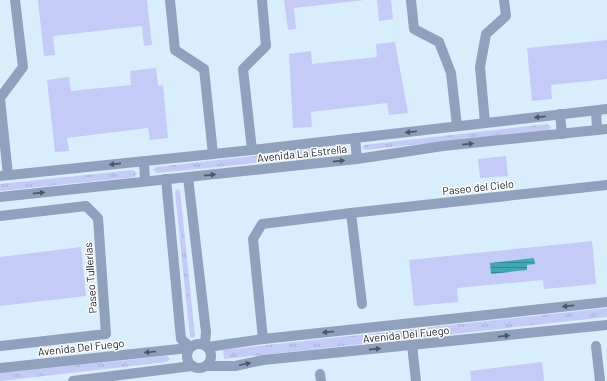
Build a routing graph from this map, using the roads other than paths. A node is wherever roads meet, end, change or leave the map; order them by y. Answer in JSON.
{"nodes":[{"id":1,"x":15,"y":0,"type":"edge"},
{"id":2,"x":170,"y":0,"type":"edge"},
{"id":3,"x":262,"y":0,"type":"edge"},
{"id":4,"x":411,"y":0,"type":"edge"},
{"id":5,"x":504,"y":0,"type":"edge"},
{"id":6,"x":0,"y":98,"type":"edge"},
{"id":7,"x":607,"y":110,"type":"edge"},
{"id":8,"x":596,"y":111,"type":"junction"},
{"id":9,"x":560,"y":114,"type":"junction"},
{"id":10,"x":486,"y":123,"type":"junction"},
{"id":11,"x":457,"y":126,"type":"junction"},
{"id":12,"x":602,"y":130,"type":"edge"},
{"id":13,"x":562,"y":134,"type":"junction"},
{"id":14,"x":355,"y":138,"type":"junction"},
{"id":15,"x":252,"y":150,"type":"junction"},
{"id":16,"x":213,"y":154,"type":"junction"},
{"id":17,"x":356,"y":159,"type":"junction"},
{"id":18,"x":144,"y":161,"type":"junction"},
{"id":19,"x":4,"y":176,"type":"edge"},
{"id":20,"x":188,"y":177,"type":"junction"},
{"id":21,"x":166,"y":179,"type":"junction"},
{"id":22,"x":145,"y":181,"type":"junction"},
{"id":23,"x":607,"y":185,"type":"edge"},
{"id":24,"x":0,"y":197,"type":"edge"},
{"id":25,"x":351,"y":213,"type":"junction"},
{"id":26,"x":0,"y":216,"type":"edge"},
{"id":27,"x":607,"y":302,"type":"edge"},
{"id":28,"x":362,"y":304,"type":"dead end"},
{"id":29,"x":607,"y":325,"type":"edge"},
{"id":30,"x":263,"y":339,"type":"junction"},
{"id":31,"x":206,"y":345,"type":"junction"},
{"id":32,"x":412,"y":345,"type":"junction"},
{"id":33,"x":1,"y":346,"type":"dead end"},
{"id":34,"x":596,"y":346,"type":"dead end"},
{"id":35,"x":190,"y":347,"type":"junction"},
{"id":36,"x":192,"y":366,"type":"junction"},
{"id":37,"x":207,"y":366,"type":"junction"},
{"id":38,"x":0,"y":368,"type":"edge"},
{"id":39,"x":126,"y":378,"type":"edge"},
{"id":40,"x":73,"y":381,"type":"edge"},
{"id":41,"x":416,"y":381,"type":"edge"},
{"id":42,"x":600,"y":381,"type":"edge"}],
"edges":[{"from":1,"to":6,"type":"street"},
{"from":2,"to":16,"type":"street"},
{"from":3,"to":15,"type":"street"},
{"from":4,"to":11,"type":"street"},
{"from":5,"to":10,"type":"street"},
{"from":6,"to":19,"type":"street"},
{"from":7,"to":8,"type":"street","name":"Avenida La Estrella"},
{"from":8,"to":9,"type":"street","name":"Avenida La Estrella"},
{"from":8,"to":12,"type":"street"},
{"from":9,"to":10,"type":"street","name":"Avenida La Estrella","one_way":true},
{"from":9,"to":13,"type":"street"},
{"from":10,"to":11,"type":"street","name":"Avenida La Estrella"},
{"from":11,"to":14,"type":"street","name":"Avenida La Estrella","one_way":true},
{"from":12,"to":13,"type":"street","name":"Avenida La Estrella"},
{"from":17,"to":13,"type":"street","name":"Avenida La Estrella","one_way":true},
{"from":14,"to":15,"type":"street","name":"Avenida La Estrella"},
{"from":14,"to":17,"type":"street"},
{"from":15,"to":16,"type":"street","name":"Avenida La Estrella"},
{"from":16,"to":18,"type":"street","name":"Avenida La Estrella"},
{"from":20,"to":17,"type":"street","name":"Avenida La Estrella","one_way":true},
{"from":18,"to":19,"type":"street","name":"Avenida La Estrella","one_way":true},
{"from":18,"to":22,"type":"street"},
{"from":20,"to":21,"type":"street","name":"Avenida La Estrella"},
{"from":20,"to":31,"type":"street"},
{"from":21,"to":22,"type":"street","name":"Avenida La Estrella"},
{"from":21,"to":35,"type":"street"},
{"from":24,"to":22,"type":"street","name":"Avenida La Estrella","one_way":true},
{"from":23,"to":25,"type":"street","name":"Paseo del Cielo"},
{"from":25,"to":28,"type":"street"},
{"from":25,"to":30,"type":"street","name":"Paseo del Cielo"},
{"from":26,"to":33,"type":"street","name":"Paseo Tullerías"},
{"from":27,"to":30,"type":"street","name":"Avenida Del Fuego","one_way":true},
{"from":32,"to":29,"type":"street","name":"Avenida Del Fuego","one_way":true},
{"from":30,"to":31,"type":"street","name":"Avenida Del Fuego"},
{"from":31,"to":35,"type":"street"},
{"from":31,"to":37,"type":"street"},
{"from":37,"to":32,"type":"street","name":"Avenida Del Fuego","one_way":true},
{"from":32,"to":41,"type":"street"},
{"from":34,"to":42,"type":"street"},
{"from":35,"to":36,"type":"street"},
{"from":35,"to":38,"type":"street","name":"Avenida Del Fuego","one_way":true},
{"from":36,"to":37,"type":"street"},
{"from":36,"to":39,"type":"street"},
{"from":39,"to":40,"type":"street"}]}
